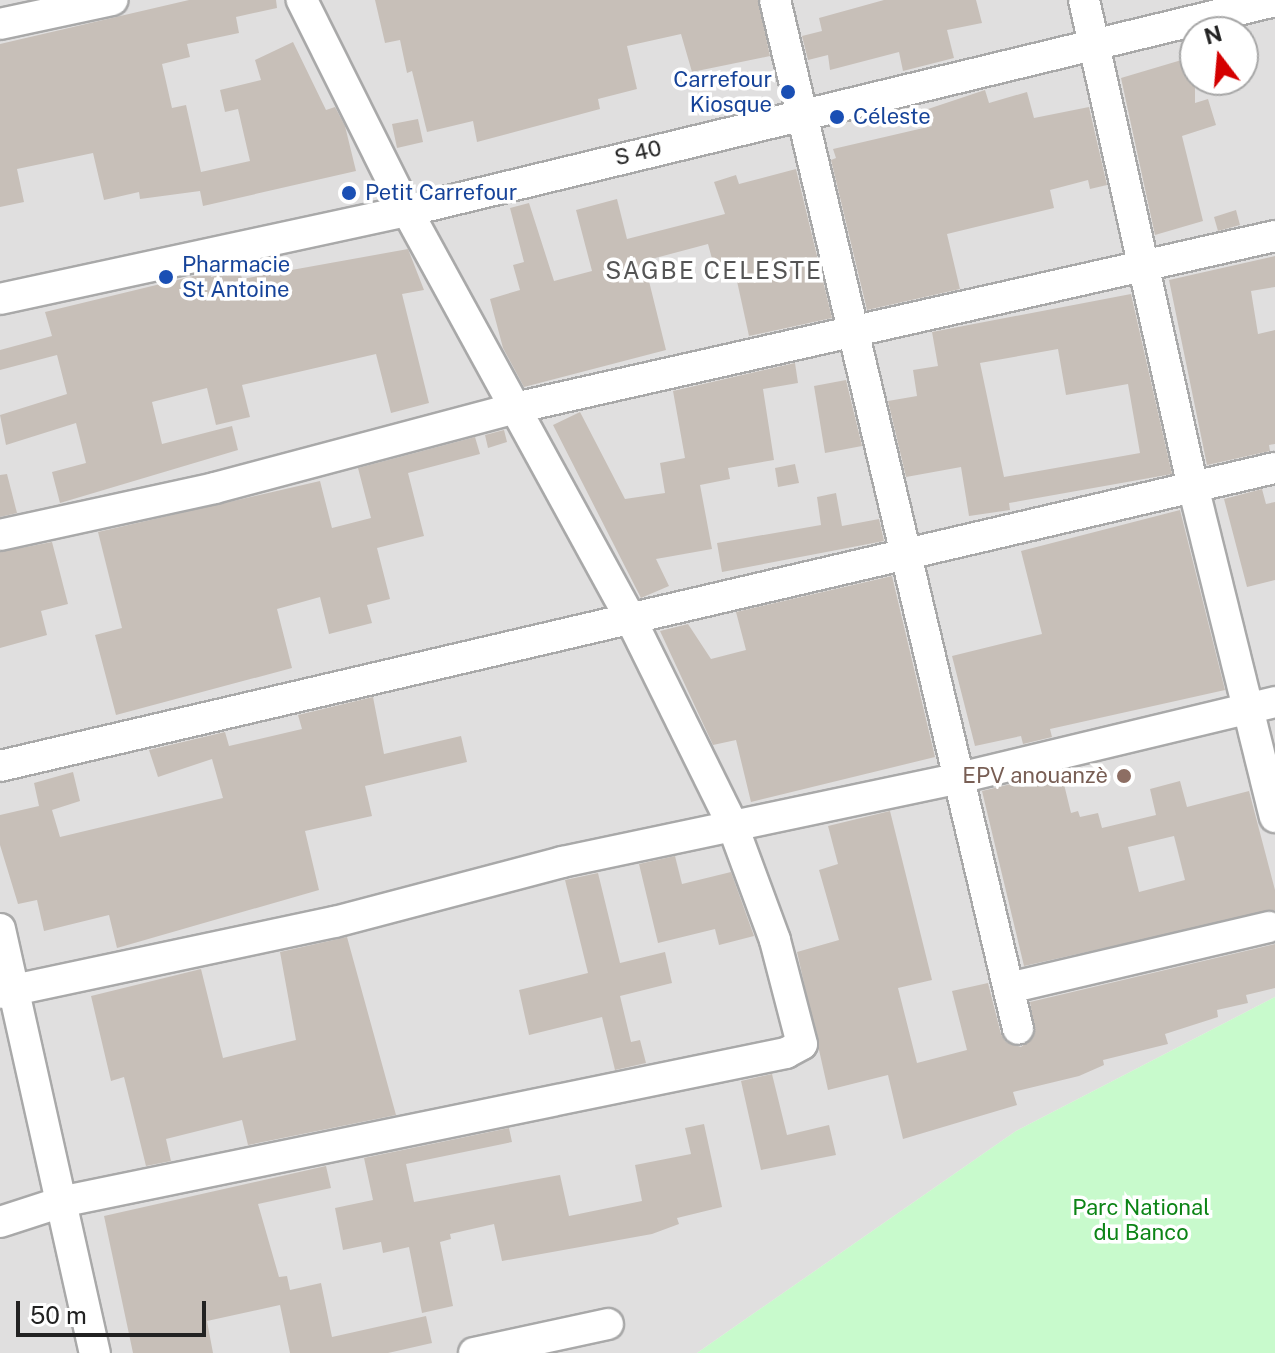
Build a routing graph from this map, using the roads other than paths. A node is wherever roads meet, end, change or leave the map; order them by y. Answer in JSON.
{"nodes":[{"id":1,"x":112,"y":0,"type":"edge"},
{"id":2,"x":302,"y":0,"type":"edge"},
{"id":3,"x":775,"y":0,"type":"edge"},
{"id":4,"x":1084,"y":0,"type":"edge"},
{"id":5,"x":1275,"y":1,"type":"edge"},
{"id":6,"x":0,"y":24,"type":"edge"},
{"id":7,"x":1094,"y":42,"type":"junction"},
{"id":8,"x":804,"y":114,"type":"junction"},
{"id":9,"x":407,"y":211,"type":"junction"},
{"id":10,"x":1275,"y":236,"type":"edge"},
{"id":11,"x":1145,"y":266,"type":"junction"},
{"id":12,"x":0,"y":299,"type":"edge"},
{"id":13,"x":855,"y":332,"type":"junction"},
{"id":14,"x":515,"y":408,"type":"junction"},
{"id":15,"x":1275,"y":468,"type":"edge"},
{"id":16,"x":1193,"y":486,"type":"junction"},
{"id":17,"x":0,"y":535,"type":"edge"},
{"id":18,"x":909,"y":552,"type":"junction"},
{"id":19,"x":629,"y":616,"type":"junction"},
{"id":20,"x":1275,"y":702,"type":"edge"},
{"id":21,"x":1246,"y":708,"type":"junction"},
{"id":22,"x":0,"y":766,"type":"edge"},
{"id":23,"x":959,"y":778,"type":"junction"},
{"id":24,"x":1275,"y":817,"type":"edge"},
{"id":25,"x":732,"y":824,"type":"junction"},
{"id":26,"x":1269,"y":927,"type":"dead end"},
{"id":27,"x":0,"y":929,"type":"edge"},
{"id":28,"x":1009,"y":988,"type":"junction"},
{"id":29,"x":8,"y":991,"type":"edge"},
{"id":30,"x":1018,"y":1029,"type":"dead end"},
{"id":31,"x":65,"y":1201,"type":"junction"},
{"id":32,"x":0,"y":1222,"type":"edge"},
{"id":33,"x":608,"y":1324,"type":"dead end"},
{"id":34,"x":95,"y":1353,"type":"edge"},
{"id":35,"x":474,"y":1353,"type":"edge"}],
"edges":[{"from":1,"to":6,"type":"street"},
{"from":2,"to":9,"type":"street"},
{"from":3,"to":8,"type":"street"},
{"from":4,"to":7,"type":"street"},
{"from":5,"to":7,"type":"street","name":"S 40"},
{"from":7,"to":8,"type":"street","name":"S 40"},
{"from":7,"to":11,"type":"street"},
{"from":8,"to":9,"type":"street","name":"S 40"},
{"from":8,"to":13,"type":"street"},
{"from":9,"to":12,"type":"street","name":"S 40"},
{"from":9,"to":14,"type":"street"},
{"from":10,"to":11,"type":"street"},
{"from":11,"to":13,"type":"street"},
{"from":11,"to":16,"type":"street"},
{"from":13,"to":14,"type":"street"},
{"from":13,"to":18,"type":"street"},
{"from":14,"to":17,"type":"street"},
{"from":14,"to":19,"type":"street"},
{"from":15,"to":16,"type":"street"},
{"from":16,"to":18,"type":"street"},
{"from":16,"to":21,"type":"street"},
{"from":18,"to":19,"type":"street"},
{"from":18,"to":23,"type":"street"},
{"from":19,"to":22,"type":"street"},
{"from":19,"to":25,"type":"street"},
{"from":20,"to":21,"type":"street"},
{"from":21,"to":23,"type":"street"},
{"from":21,"to":24,"type":"street"},
{"from":23,"to":25,"type":"street"},
{"from":23,"to":28,"type":"street"},
{"from":25,"to":29,"type":"street"},
{"from":25,"to":31,"type":"street"},
{"from":26,"to":28,"type":"street"},
{"from":27,"to":29,"type":"street"},
{"from":28,"to":30,"type":"street"},
{"from":29,"to":31,"type":"street"},
{"from":31,"to":32,"type":"street"},
{"from":31,"to":34,"type":"street"},
{"from":33,"to":35,"type":"street"}]}
